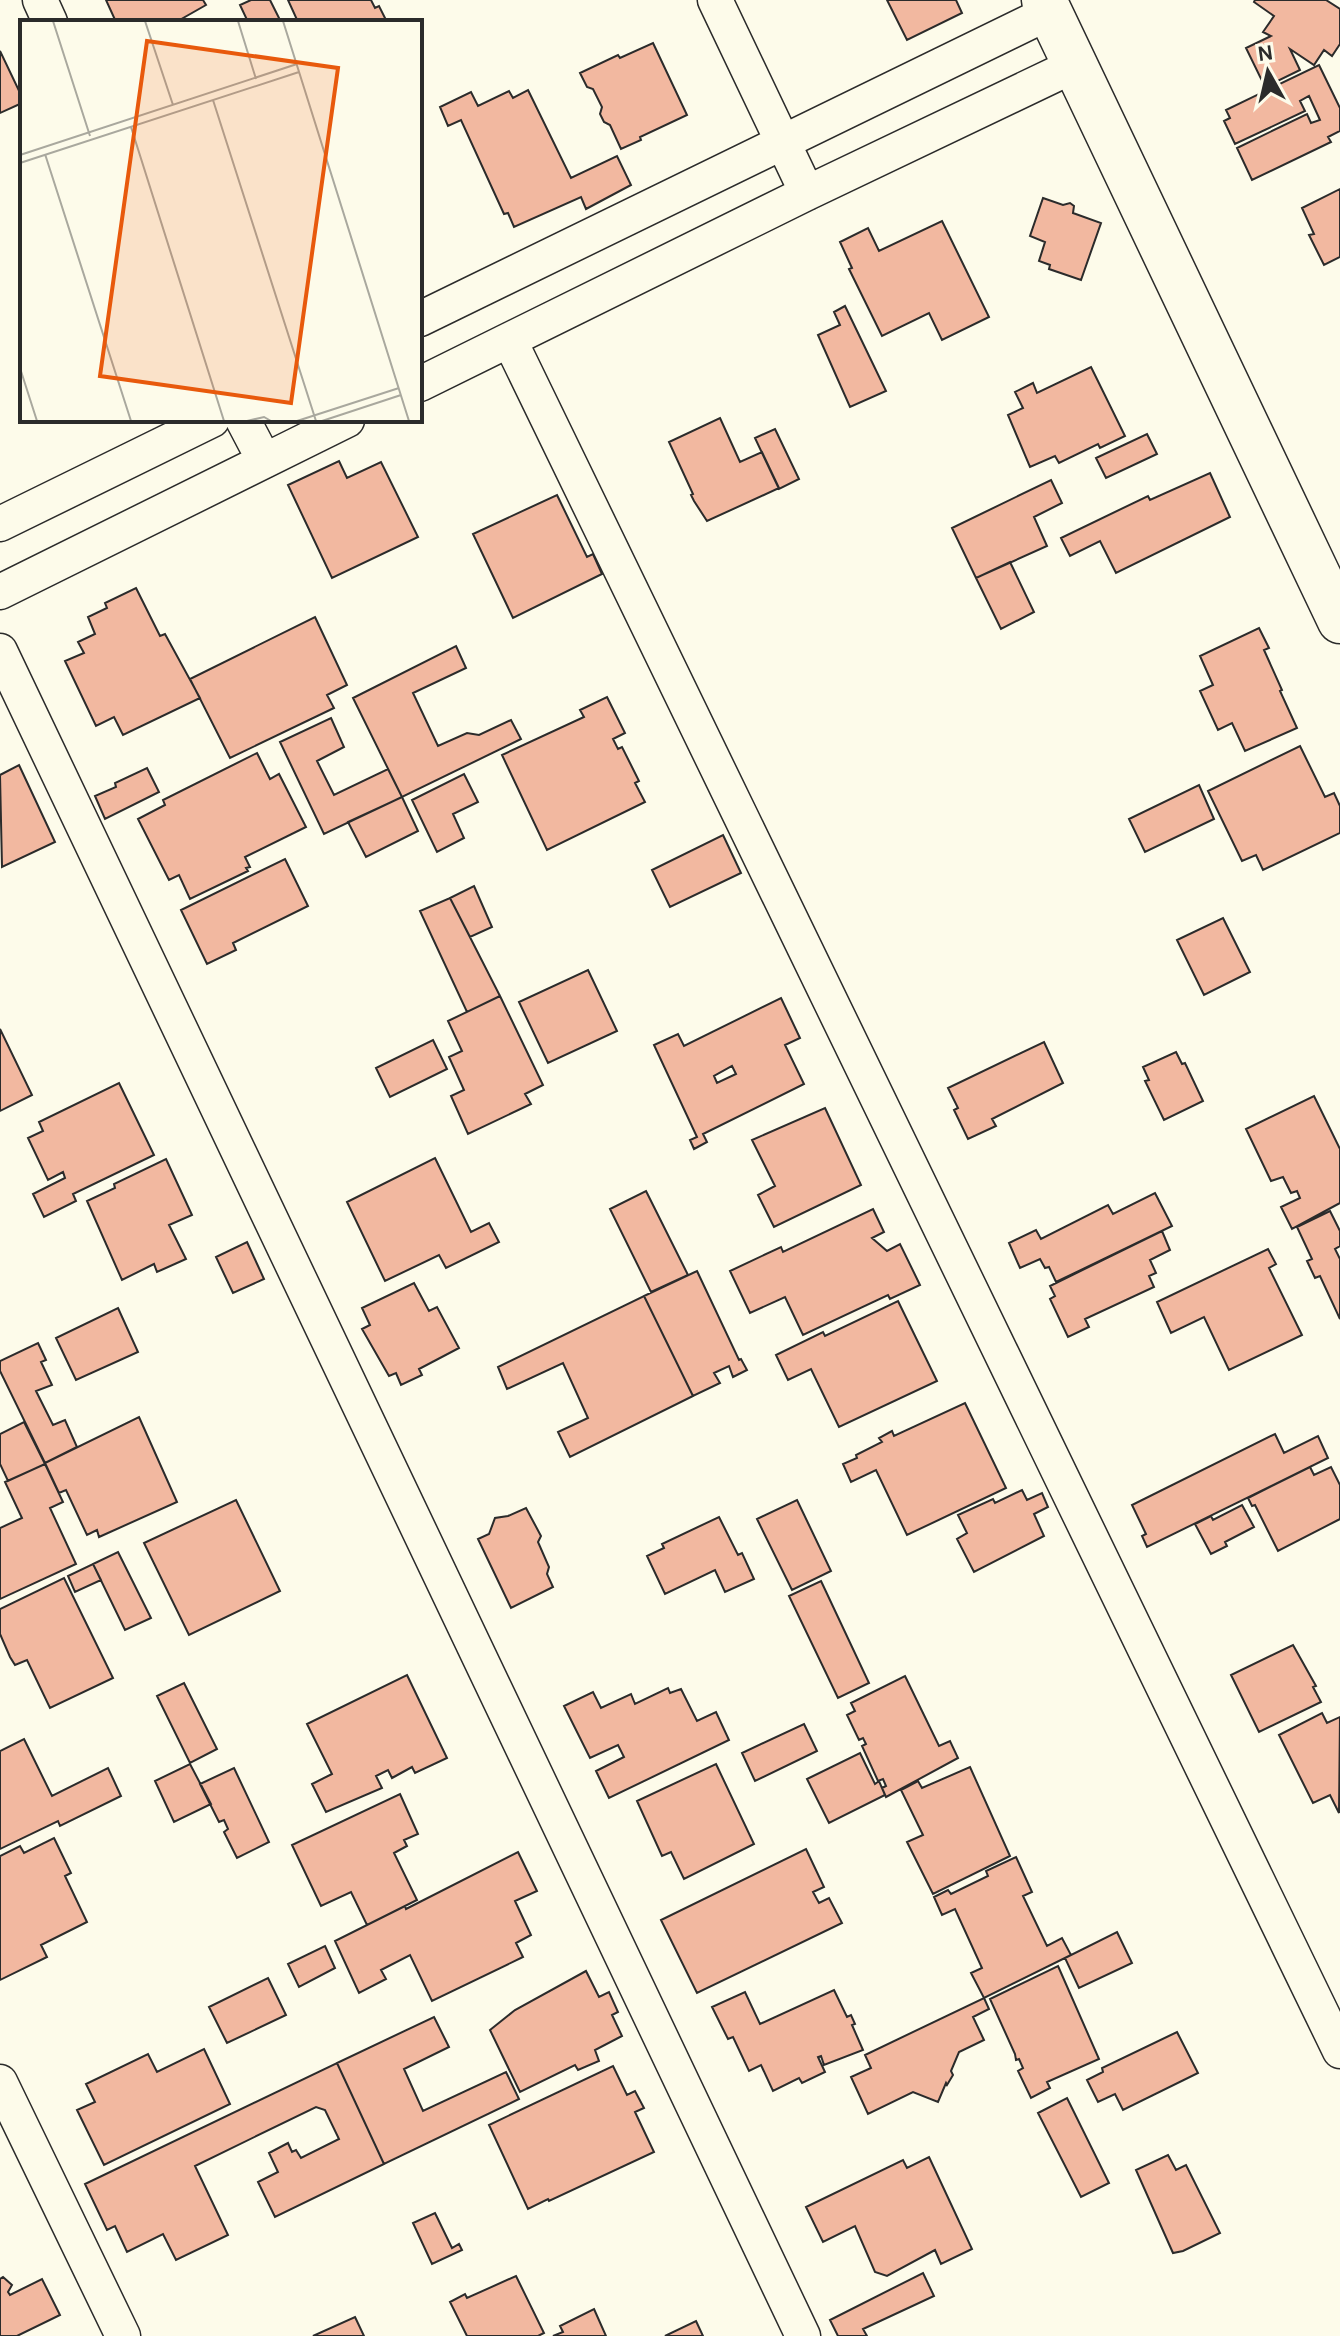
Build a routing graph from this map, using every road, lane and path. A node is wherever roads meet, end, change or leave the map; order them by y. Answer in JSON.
{"nodes":[{"id":1,"x":40,"y":0,"type":"edge"},
{"id":2,"x":715,"y":0,"type":"edge"},
{"id":3,"x":1047,"y":6,"type":"edge"},
{"id":4,"x":49,"y":20,"type":"edge"},
{"id":5,"x":1075,"y":65,"type":"junction"},
{"id":6,"x":783,"y":143,"type":"junction"},
{"id":7,"x":807,"y":193,"type":"junction"},
{"id":8,"x":422,"y":318,"type":"edge"},
{"id":9,"x":510,"y":341,"type":"junction"},
{"id":10,"x":422,"y":383,"type":"edge"},
{"id":11,"x":208,"y":422,"type":"edge"},
{"id":12,"x":244,"y":422,"type":"edge"},
{"id":13,"x":343,"y":422,"type":"edge"},
{"id":14,"x":264,"y":460,"type":"junction"},
{"id":15,"x":0,"y":524,"type":"edge"},
{"id":16,"x":0,"y":592,"type":"edge"},
{"id":17,"x":1340,"y":621,"type":"edge"},
{"id":18,"x":0,"y":651,"type":"edge"},
{"id":19,"x":1340,"y":2051,"type":"edge"},
{"id":20,"x":0,"y":2082,"type":"edge"},
{"id":21,"x":123,"y":2336,"type":"edge"},
{"id":22,"x":803,"y":2336,"type":"edge"}],
"edges":[{"from":1,"to":4,"type":"street"},
{"from":2,"to":6,"type":"street"},
{"from":3,"to":5,"type":"street"},
{"from":3,"to":6,"type":"street"},
{"from":5,"to":7,"type":"street"},
{"from":5,"to":17,"type":"street"},
{"from":6,"to":7,"type":"street"},
{"from":6,"to":8,"type":"street"},
{"from":7,"to":9,"type":"street"},
{"from":9,"to":10,"type":"street"},
{"from":9,"to":19,"type":"street"},
{"from":11,"to":15,"type":"street"},
{"from":12,"to":14,"type":"street"},
{"from":13,"to":14,"type":"street"},
{"from":14,"to":16,"type":"street"},
{"from":18,"to":22,"type":"street"},
{"from":20,"to":21,"type":"street"}]}
